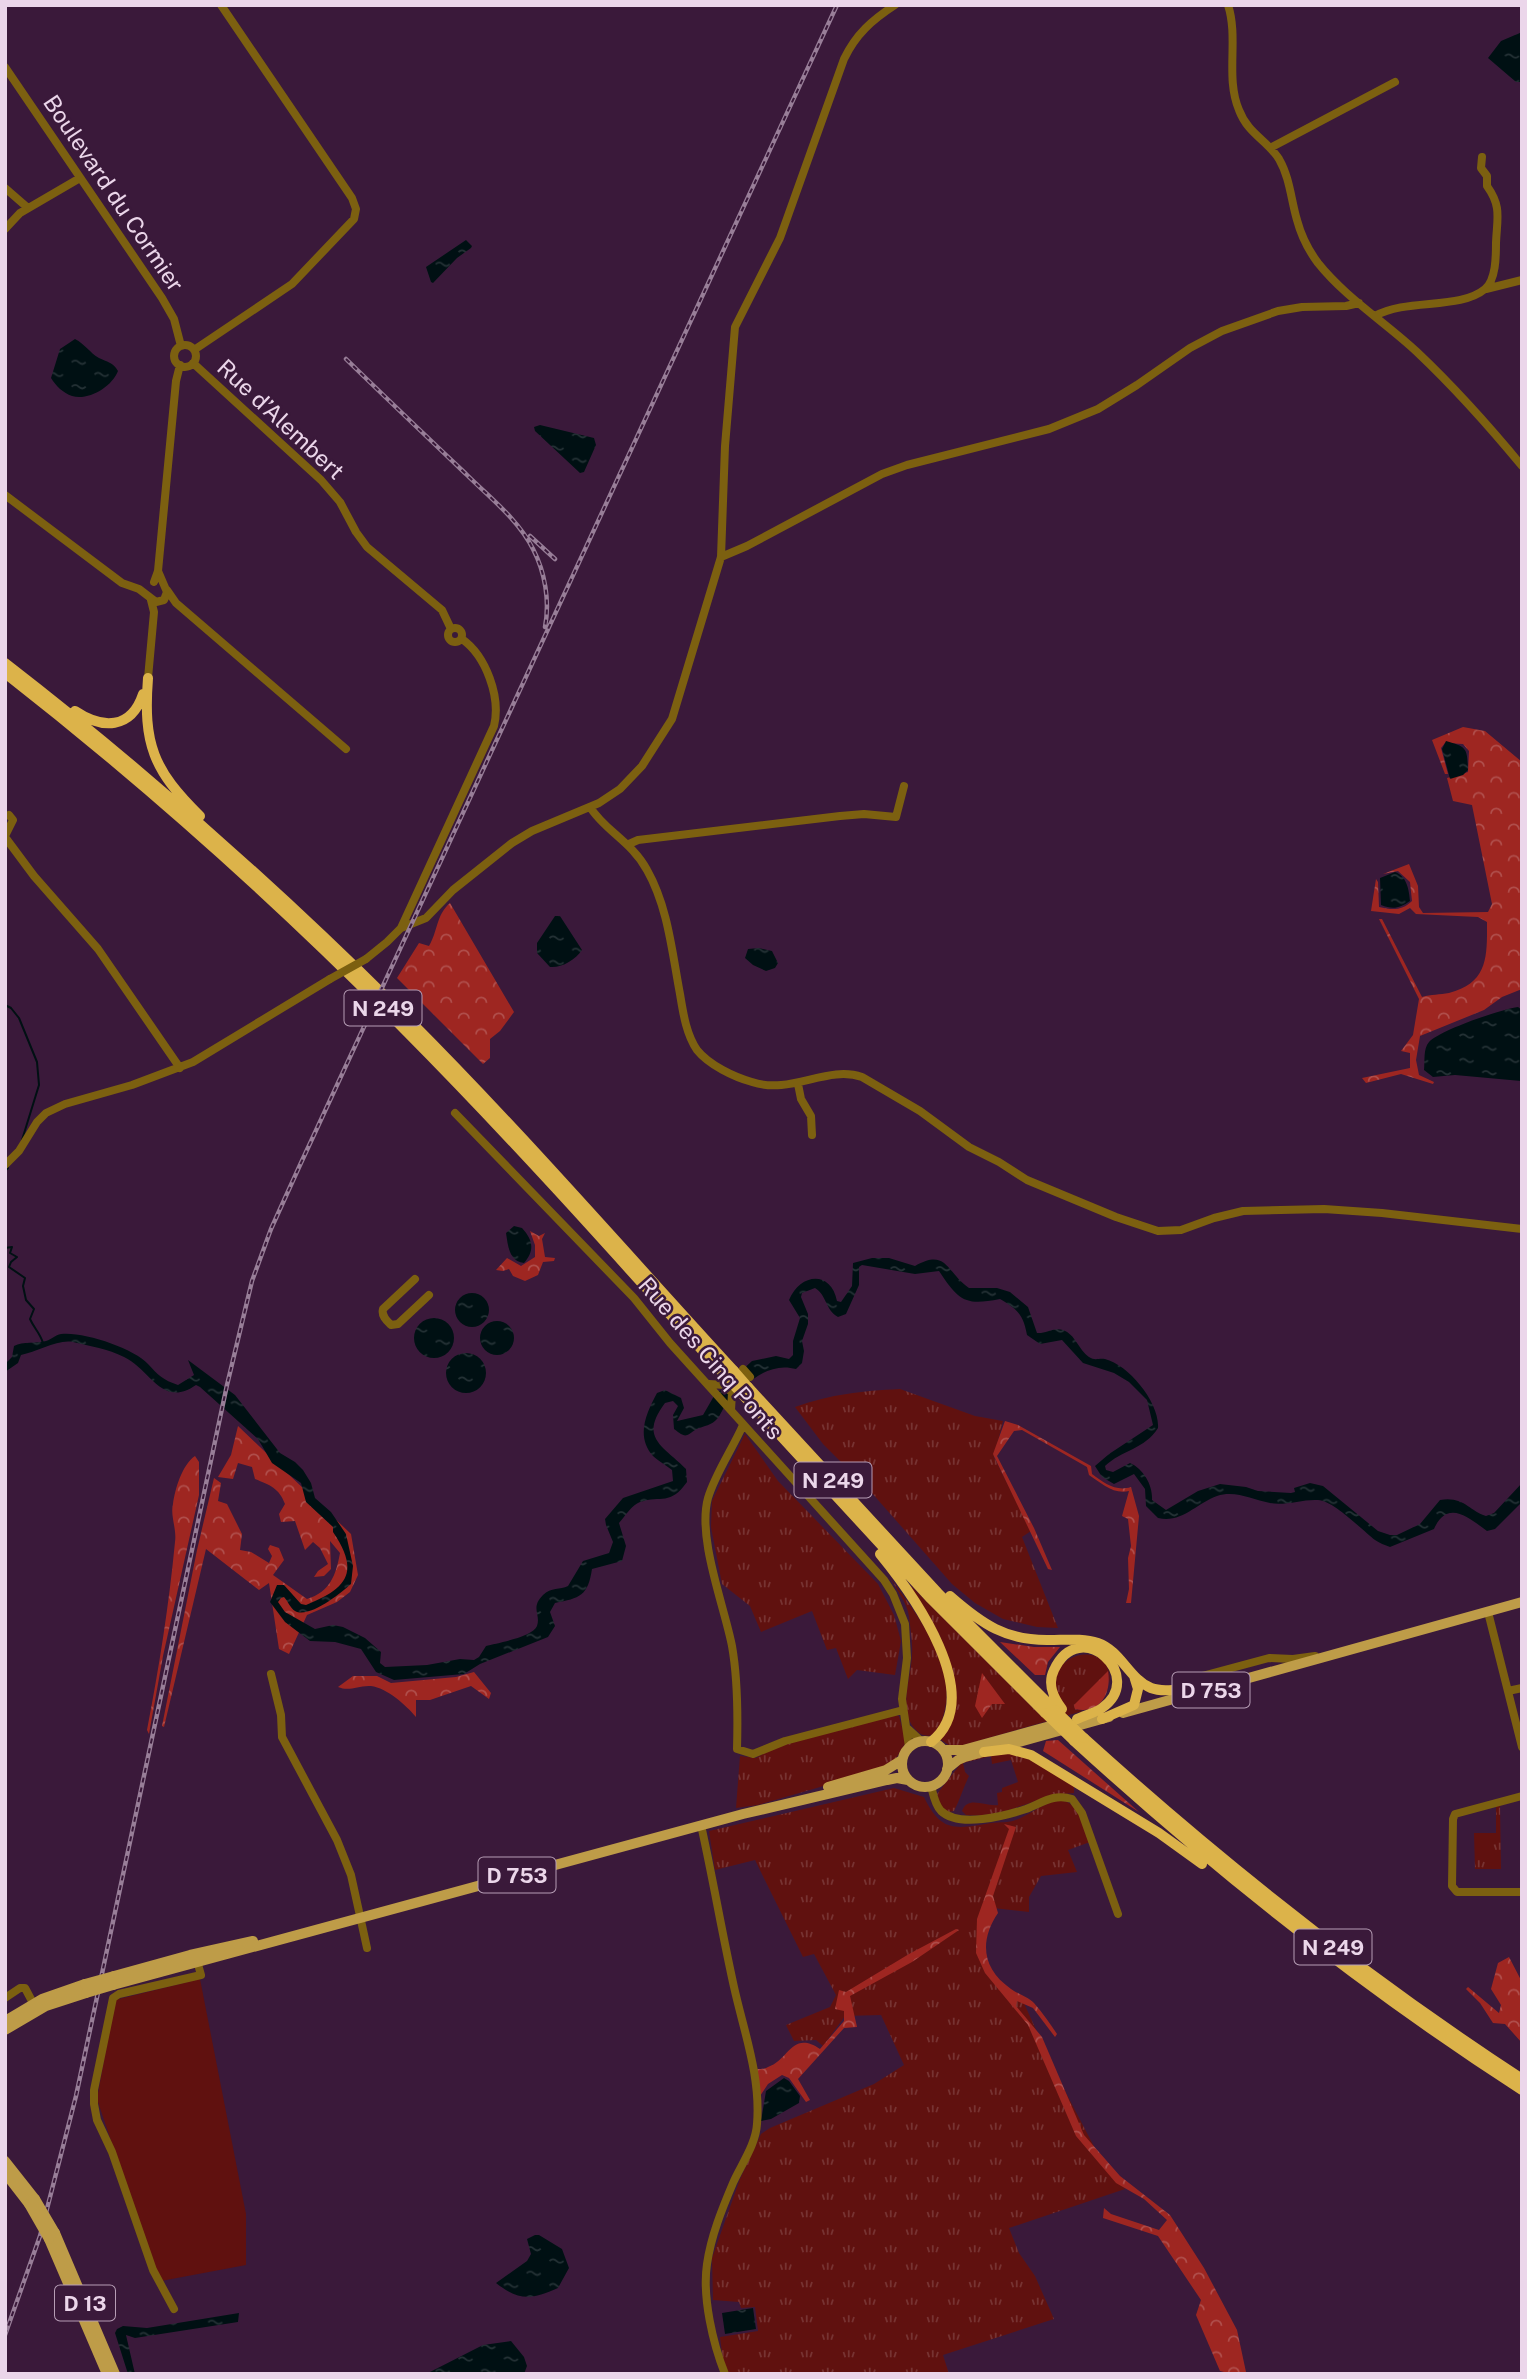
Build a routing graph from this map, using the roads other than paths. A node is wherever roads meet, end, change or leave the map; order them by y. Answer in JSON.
{"nodes":[{"id":1,"x":221,"y":5,"type":"edge"},
{"id":2,"x":895,"y":5,"type":"edge"},
{"id":3,"x":1228,"y":5,"type":"edge"},
{"id":4,"x":5,"y":67,"type":"edge"},
{"id":5,"x":1395,"y":82,"type":"dead end"},
{"id":6,"x":1270,"y":148,"type":"junction"},
{"id":7,"x":1482,"y":157,"type":"dead end"},
{"id":8,"x":80,"y":178,"type":"junction"},
{"id":9,"x":5,"y":188,"type":"edge"},
{"id":10,"x":28,"y":208,"type":"junction"},
{"id":11,"x":5,"y":229,"type":"edge"},
{"id":12,"x":1522,"y":280,"type":"edge"},
{"id":13,"x":1486,"y":289,"type":"junction"},
{"id":14,"x":1359,"y":303,"type":"junction"},
{"id":15,"x":1375,"y":316,"type":"junction"},
{"id":16,"x":181,"y":346,"type":"junction"},
{"id":17,"x":194,"y":350,"type":"junction"},
{"id":18,"x":193,"y":363,"type":"junction"},
{"id":19,"x":180,"y":365,"type":"junction"},
{"id":20,"x":1522,"y":466,"type":"edge"},
{"id":21,"x":5,"y":495,"type":"edge"},
{"id":22,"x":721,"y":557,"type":"junction"},
{"id":23,"x":158,"y":586,"type":"junction"},
{"id":24,"x":139,"y":589,"type":"junction"},
{"id":25,"x":155,"y":600,"type":"junction"},
{"id":26,"x":176,"y":603,"type":"junction"},
{"id":27,"x":5,"y":663,"type":"edge"},
{"id":28,"x":5,"y":673,"type":"edge"},
{"id":29,"x":148,"y":678,"type":"junction"},
{"id":30,"x":32,"y":684,"type":"junction"},
{"id":31,"x":346,"y":749,"type":"dead end"},
{"id":32,"x":904,"y":786,"type":"dead end"},
{"id":33,"x":590,"y":807,"type":"junction"},
{"id":34,"x":9,"y":815,"type":"dead end"},
{"id":35,"x":5,"y":836,"type":"edge"},
{"id":36,"x":629,"y":844,"type":"junction"},
{"id":37,"x":237,"y":857,"type":"junction"},
{"id":38,"x":401,"y":928,"type":"junction"},
{"id":39,"x":180,"y":1068,"type":"junction"},
{"id":40,"x":798,"y":1083,"type":"junction"},
{"id":41,"x":455,"y":1114,"type":"dead end"},
{"id":42,"x":812,"y":1135,"type":"dead end"},
{"id":43,"x":5,"y":1165,"type":"edge"},
{"id":44,"x":1522,"y":1229,"type":"edge"},
{"id":45,"x":415,"y":1279,"type":"dead end"},
{"id":46,"x":429,"y":1296,"type":"dead end"},
{"id":47,"x":732,"y":1376,"type":"junction"},
{"id":48,"x":707,"y":1383,"type":"junction"},
{"id":49,"x":743,"y":1388,"type":"junction"},
{"id":50,"x":733,"y":1412,"type":"junction"},
{"id":51,"x":743,"y":1425,"type":"junction"},
{"id":52,"x":855,"y":1518,"type":"junction"},
{"id":53,"x":886,"y":1538,"type":"junction"},
{"id":54,"x":1522,"y":1602,"type":"edge"},
{"id":55,"x":1488,"y":1612,"type":"junction"},
{"id":56,"x":1342,"y":1651,"type":"junction"},
{"id":57,"x":1320,"y":1657,"type":"junction"},
{"id":58,"x":1276,"y":1661,"type":"junction"},
{"id":59,"x":271,"y":1674,"type":"dead end"},
{"id":60,"x":1134,"y":1676,"type":"junction"},
{"id":61,"x":1176,"y":1683,"type":"dead end"},
{"id":62,"x":1224,"y":1686,"type":"junction"},
{"id":63,"x":1522,"y":1688,"type":"edge"},
{"id":64,"x":1188,"y":1690,"type":"junction"},
{"id":65,"x":1508,"y":1691,"type":"junction"},
{"id":66,"x":1134,"y":1705,"type":"junction"},
{"id":67,"x":903,"y":1710,"type":"junction"},
{"id":68,"x":1054,"y":1711,"type":"junction"},
{"id":69,"x":1077,"y":1718,"type":"junction"},
{"id":70,"x":1102,"y":1719,"type":"junction"},
{"id":71,"x":908,"y":1729,"type":"junction"},
{"id":72,"x":1082,"y":1738,"type":"junction"},
{"id":73,"x":926,"y":1742,"type":"junction"},
{"id":74,"x":909,"y":1747,"type":"junction"},
{"id":75,"x":1522,"y":1747,"type":"edge"},
{"id":76,"x":943,"y":1751,"type":"junction"},
{"id":77,"x":984,"y":1752,"type":"junction"},
{"id":78,"x":902,"y":1760,"type":"junction"},
{"id":79,"x":947,"y":1769,"type":"junction"},
{"id":80,"x":908,"y":1780,"type":"junction"},
{"id":81,"x":931,"y":1786,"type":"junction"},
{"id":82,"x":1522,"y":1796,"type":"edge"},
{"id":83,"x":743,"y":1814,"type":"junction"},
{"id":84,"x":701,"y":1825,"type":"junction"},
{"id":85,"x":1522,"y":1892,"type":"edge"},
{"id":86,"x":1267,"y":1908,"type":"junction"},
{"id":87,"x":1118,"y":1914,"type":"dead end"},
{"id":88,"x":360,"y":1918,"type":"junction"},
{"id":89,"x":332,"y":1925,"type":"junction"},
{"id":90,"x":367,"y":1948,"type":"dead end"},
{"id":91,"x":190,"y":1955,"type":"junction"},
{"id":92,"x":199,"y":1962,"type":"junction"},
{"id":93,"x":114,"y":1981,"type":"junction"},
{"id":94,"x":85,"y":1989,"type":"junction"},
{"id":95,"x":5,"y":1998,"type":"edge"},
{"id":96,"x":33,"y":2003,"type":"junction"},
{"id":97,"x":5,"y":2021,"type":"edge"},
{"id":98,"x":5,"y":2030,"type":"edge"},
{"id":99,"x":1522,"y":2079,"type":"edge"},
{"id":100,"x":1522,"y":2090,"type":"edge"},
{"id":101,"x":5,"y":2161,"type":"edge"},
{"id":102,"x":5,"y":2174,"type":"edge"},
{"id":103,"x":32,"y":2202,"type":"junction"},
{"id":104,"x":52,"y":2236,"type":"junction"},
{"id":105,"x":174,"y":2309,"type":"dead end"},
{"id":106,"x":107,"y":2374,"type":"edge"},
{"id":107,"x":115,"y":2374,"type":"edge"},
{"id":108,"x":725,"y":2374,"type":"edge"}],
"edges":[{"from":1,"to":17,"type":"street"},
{"from":2,"to":22,"type":"street"},
{"from":3,"to":6,"type":"street"},
{"from":4,"to":8,"type":"street","name":"Boulevard du Cormier"},
{"from":5,"to":6,"type":"street"},
{"from":6,"to":14,"type":"street"},
{"from":7,"to":13,"type":"street"},
{"from":8,"to":10,"type":"street"},
{"from":8,"to":16,"type":"street","name":"Boulevard du Cormier"},
{"from":9,"to":10,"type":"street"},
{"from":10,"to":11,"type":"street"},
{"from":12,"to":13,"type":"street"},
{"from":13,"to":15,"type":"street"},
{"from":14,"to":15,"type":"street"},
{"from":14,"to":22,"type":"street"},
{"from":15,"to":20,"type":"street"},
{"from":16,"to":17,"type":"street"},
{"from":16,"to":19,"type":"street"},
{"from":17,"to":18,"type":"street"},
{"from":18,"to":19,"type":"street"},
{"from":18,"to":38,"type":"street","name":"Rue d’Alembert"},
{"from":19,"to":23,"type":"street"},
{"from":21,"to":24,"type":"street"},
{"from":22,"to":33,"type":"street"},
{"from":23,"to":24,"type":"street"},
{"from":23,"to":25,"type":"street"},
{"from":23,"to":25,"type":"street"},
{"from":23,"to":26,"type":"street"},
{"from":24,"to":25,"type":"street"},
{"from":25,"to":26,"type":"street"},
{"from":25,"to":29,"type":"street"},
{"from":26,"to":31,"type":"street"},
{"from":27,"to":30,"type":"highway","number":"N 249"},
{"from":28,"to":47,"type":"highway","number":"N 249"},
{"from":29,"to":30,"type":"highway","number":"N 249"},
{"from":29,"to":37,"type":"highway","number":"N 249"},
{"from":30,"to":37,"type":"highway","number":"N 249"},
{"from":32,"to":36,"type":"street"},
{"from":33,"to":36,"type":"street"},
{"from":33,"to":38,"type":"street"},
{"from":34,"to":35,"type":"street"},
{"from":35,"to":39,"type":"street"},
{"from":36,"to":40,"type":"street"},
{"from":37,"to":47,"type":"highway","number":"N 249"},
{"from":38,"to":39,"type":"street","bridge":true},
{"from":39,"to":43,"type":"street"},
{"from":40,"to":42,"type":"street"},
{"from":40,"to":44,"type":"street"},
{"from":41,"to":48,"type":"street","name":"Rue des Cinq Ponts"},
{"from":45,"to":46,"type":"street"},
{"from":47,"to":48,"type":"street"},
{"from":47,"to":49,"type":"highway","number":"N 249","bridge":true},
{"from":47,"to":49,"type":"street"},
{"from":48,"to":50,"type":"street","name":"Rue des Cinq Ponts"},
{"from":49,"to":50,"type":"street"},
{"from":49,"to":52,"type":"highway","number":"N 249"},
{"from":49,"to":53,"type":"highway","number":"N 249"},
{"from":50,"to":51,"type":"street","name":"Rue des Cinq Ponts"},
{"from":51,"to":67,"type":"street","name":"Rue des Cinq Ponts"},
{"from":51,"to":67,"type":"street"},
{"from":52,"to":68,"type":"highway","number":"N 249"},
{"from":52,"to":73,"type":"highway","number":"N 249"},
{"from":53,"to":60,"type":"highway","number":"N 249"},
{"from":53,"to":68,"type":"highway","number":"N 249"},
{"from":54,"to":55,"type":"main road","number":"D 753"},
{"from":55,"to":56,"type":"main road","number":"D 753"},
{"from":55,"to":65,"type":"street"},
{"from":56,"to":57,"type":"main road","number":"D 753"},
{"from":56,"to":58,"type":"street"},
{"from":57,"to":58,"type":"main road","number":"D 753"},
{"from":57,"to":62,"type":"main road","number":"D 753"},
{"from":58,"to":61,"type":"street"},
{"from":58,"to":62,"type":"main road"},
{"from":58,"to":64,"type":"main road","number":"D 753"},
{"from":59,"to":88,"type":"street"},
{"from":60,"to":64,"type":"highway","number":"N 249"},
{"from":60,"to":66,"type":"highway"},
{"from":62,"to":70,"type":"main road","number":"D 753"},
{"from":63,"to":65,"type":"street"},
{"from":64,"to":66,"type":"main road","number":"D 753"},
{"from":65,"to":75,"type":"street"},
{"from":66,"to":69,"type":"main road","number":"D 753"},
{"from":66,"to":70,"type":"highway"},
{"from":67,"to":71,"type":"street","name":"Rue des Cinq Ponts"},
{"from":68,"to":69,"type":"highway","number":"N 249"},
{"from":68,"to":72,"type":"highway","number":"N 249","bridge":true},
{"from":68,"to":72,"type":"highway","number":"N 249","bridge":true},
{"from":69,"to":76,"type":"main road","number":"D 753"},
{"from":70,"to":77,"type":"main road","number":"D 753"},
{"from":71,"to":73,"type":"street"},
{"from":71,"to":74,"type":"street","name":"Rue des Cinq Ponts"},
{"from":72,"to":86,"type":"highway","number":"N 249"},
{"from":72,"to":99,"type":"highway","number":"N 249"},
{"from":73,"to":74,"type":"main road"},
{"from":73,"to":76,"type":"main road"},
{"from":74,"to":78,"type":"main road"},
{"from":76,"to":79,"type":"main road"},
{"from":77,"to":79,"type":"main road","number":"D 753"},
{"from":77,"to":86,"type":"highway","number":"N 249"},
{"from":78,"to":80,"type":"main road"},
{"from":78,"to":83,"type":"main road","number":"D 753"},
{"from":79,"to":81,"type":"main road"},
{"from":80,"to":81,"type":"main road"},
{"from":80,"to":83,"type":"main road","number":"D 753"},
{"from":81,"to":87,"type":"street"},
{"from":82,"to":85,"type":"street"},
{"from":83,"to":84,"type":"main road","number":"D 753"},
{"from":84,"to":88,"type":"main road","number":"D 753"},
{"from":84,"to":108,"type":"street"},
{"from":86,"to":100,"type":"highway","number":"N 249"},
{"from":88,"to":89,"type":"main road","number":"D 753"},
{"from":88,"to":90,"type":"street"},
{"from":89,"to":91,"type":"main road","number":"D 753"},
{"from":89,"to":92,"type":"main road","number":"D 753"},
{"from":91,"to":92,"type":"street"},
{"from":91,"to":93,"type":"main road","number":"D 753"},
{"from":92,"to":93,"type":"main road","number":"D 753"},
{"from":92,"to":105,"type":"street"},
{"from":93,"to":94,"type":"main road","number":"D 753","bridge":true},
{"from":94,"to":96,"type":"main road","number":"D 753"},
{"from":94,"to":98,"type":"main road","number":"D 753"},
{"from":95,"to":96,"type":"street"},
{"from":96,"to":97,"type":"main road","number":"D 753"},
{"from":101,"to":103,"type":"main road","number":"D 13"},
{"from":102,"to":103,"type":"main road","number":"D 13"},
{"from":103,"to":104,"type":"main road","number":"D 13","bridge":true},
{"from":104,"to":106,"type":"main road","number":"D 13"},
{"from":104,"to":107,"type":"main road","number":"D 13"}]}
